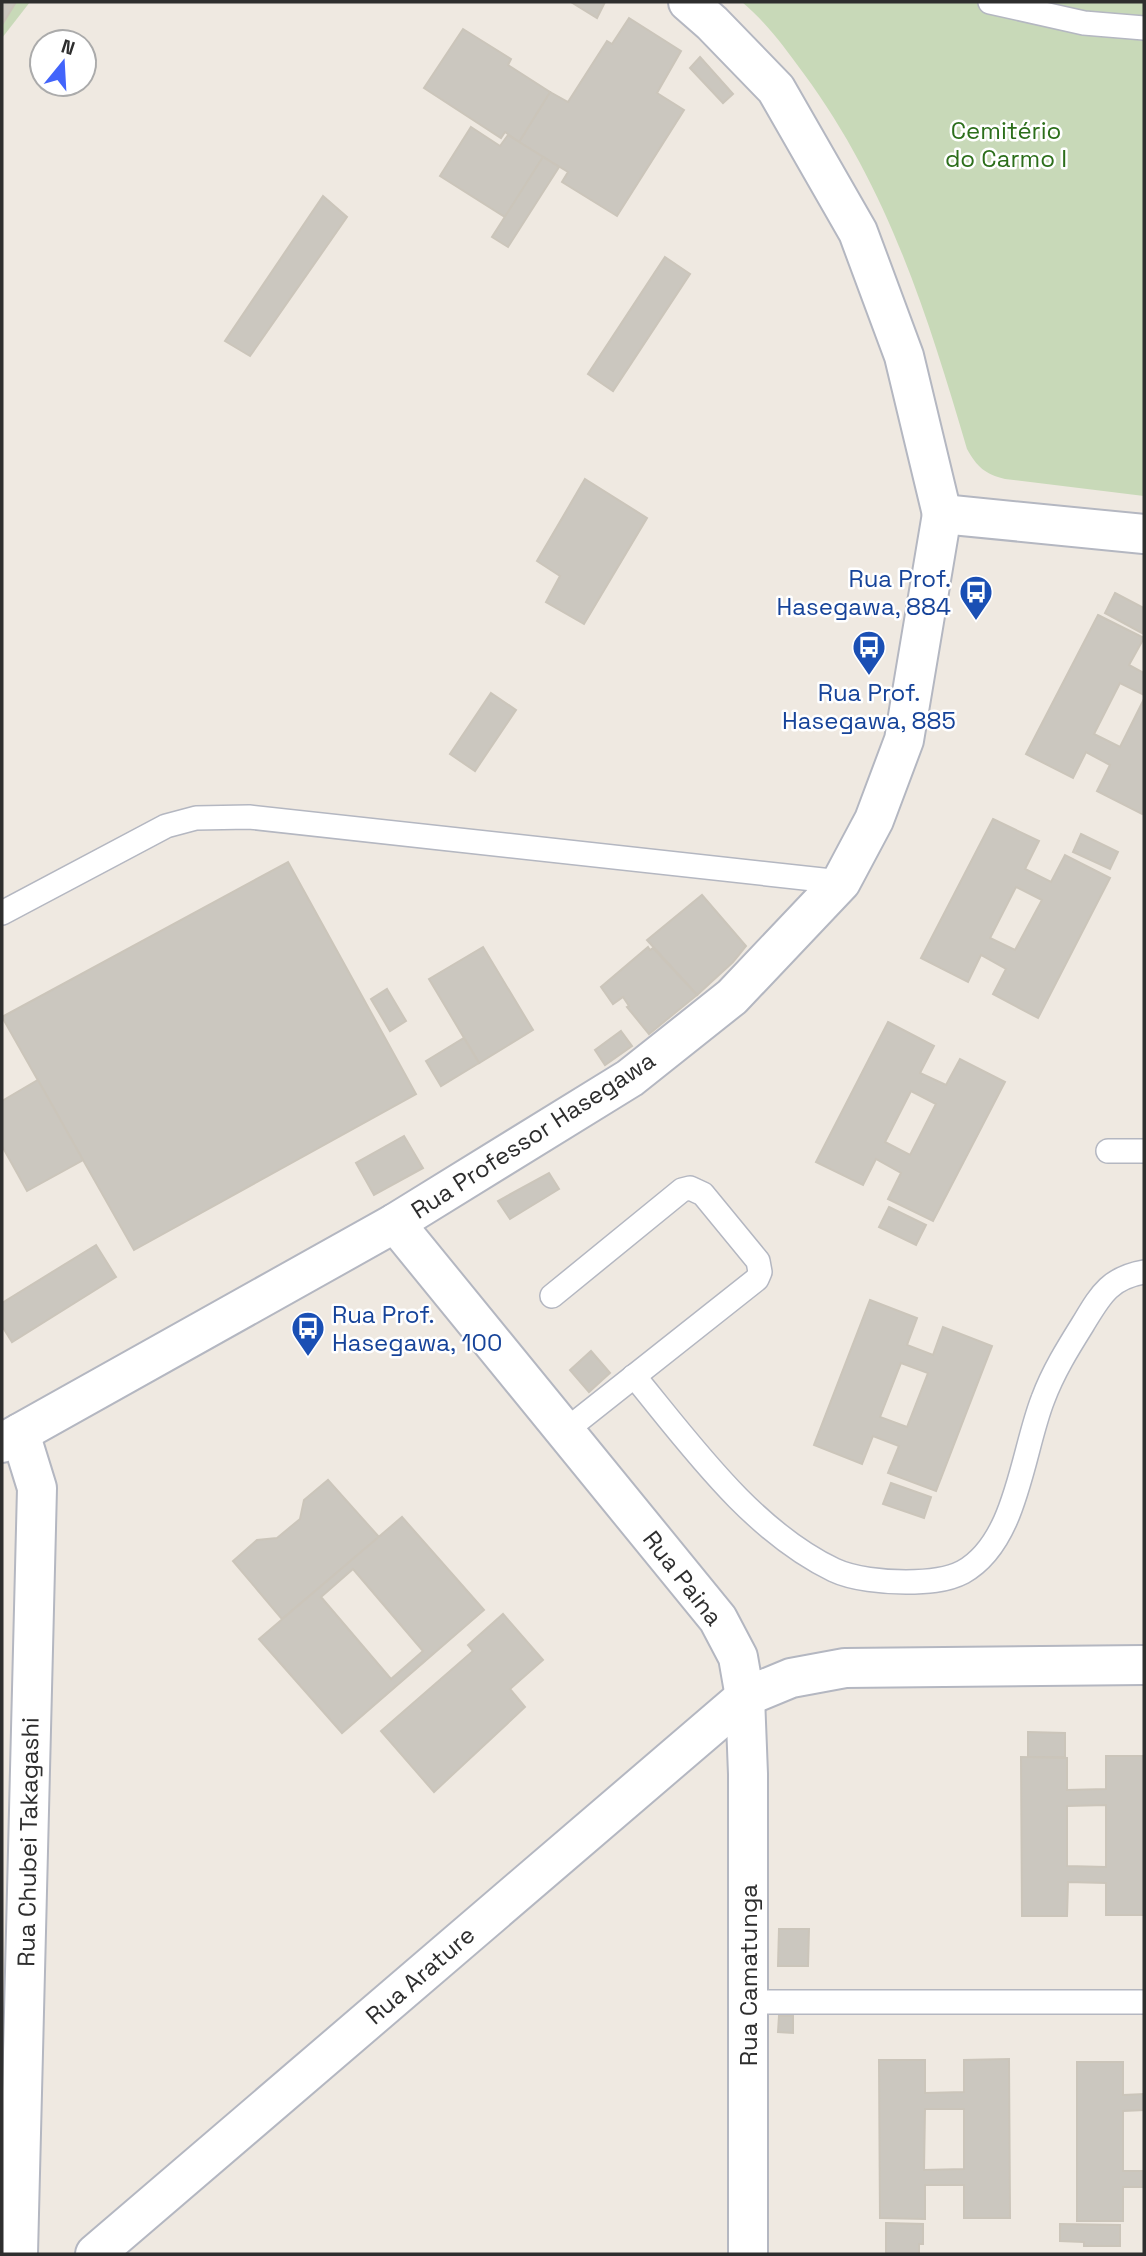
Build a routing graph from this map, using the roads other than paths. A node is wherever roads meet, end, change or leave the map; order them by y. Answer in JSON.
{"nodes":[{"id":1,"x":688,"y":2,"type":"edge"},
{"id":2,"x":990,"y":2,"type":"edge"},
{"id":3,"x":1144,"y":28,"type":"edge"},
{"id":4,"x":942,"y":514,"type":"junction"},
{"id":5,"x":1144,"y":534,"type":"edge"},
{"id":6,"x":841,"y":882,"type":"junction"},
{"id":7,"x":2,"y":913,"type":"edge"},
{"id":8,"x":1144,"y":1150,"type":"edge"},
{"id":9,"x":1108,"y":1151,"type":"dead end"},
{"id":10,"x":394,"y":1223,"type":"junction"},
{"id":11,"x":1144,"y":1272,"type":"edge"},
{"id":12,"x":552,"y":1296,"type":"dead end"},
{"id":13,"x":634,"y":1376,"type":"junction"},
{"id":14,"x":565,"y":1431,"type":"junction"},
{"id":15,"x":11,"y":1438,"type":"edge"},
{"id":16,"x":1144,"y":1665,"type":"edge"},
{"id":17,"x":744,"y":1697,"type":"junction"},
{"id":18,"x":748,"y":2002,"type":"junction"},
{"id":19,"x":1144,"y":2002,"type":"edge"},
{"id":20,"x":19,"y":2254,"type":"edge"},
{"id":21,"x":95,"y":2254,"type":"edge"},
{"id":22,"x":748,"y":2254,"type":"edge"}],
"edges":[{"from":1,"to":4,"type":"street","name":"Rua Professor Hasegawa"},
{"from":2,"to":3,"type":"lane"},
{"from":4,"to":5,"type":"street"},
{"from":4,"to":6,"type":"street","name":"Rua Professor Hasegawa"},
{"from":6,"to":7,"type":"lane"},
{"from":6,"to":10,"type":"street","name":"Rua Professor Hasegawa"},
{"from":8,"to":9,"type":"lane"},
{"from":10,"to":14,"type":"street","name":"Rua Paina"},
{"from":10,"to":15,"type":"street","name":"Rua Professor Hasegawa"},
{"from":11,"to":13,"type":"lane"},
{"from":12,"to":13,"type":"lane"},
{"from":13,"to":14,"type":"lane"},
{"from":14,"to":17,"type":"street","name":"Rua Paina"},
{"from":15,"to":20,"type":"street","name":"Rua Chubei Takagashi"},
{"from":16,"to":17,"type":"street"},
{"from":17,"to":18,"type":"street","name":"Rua Camatunga"},
{"from":17,"to":21,"type":"street","name":"Rua Arature"},
{"from":18,"to":19,"type":"lane"},
{"from":18,"to":22,"type":"street","name":"Rua Camatunga"}]}
